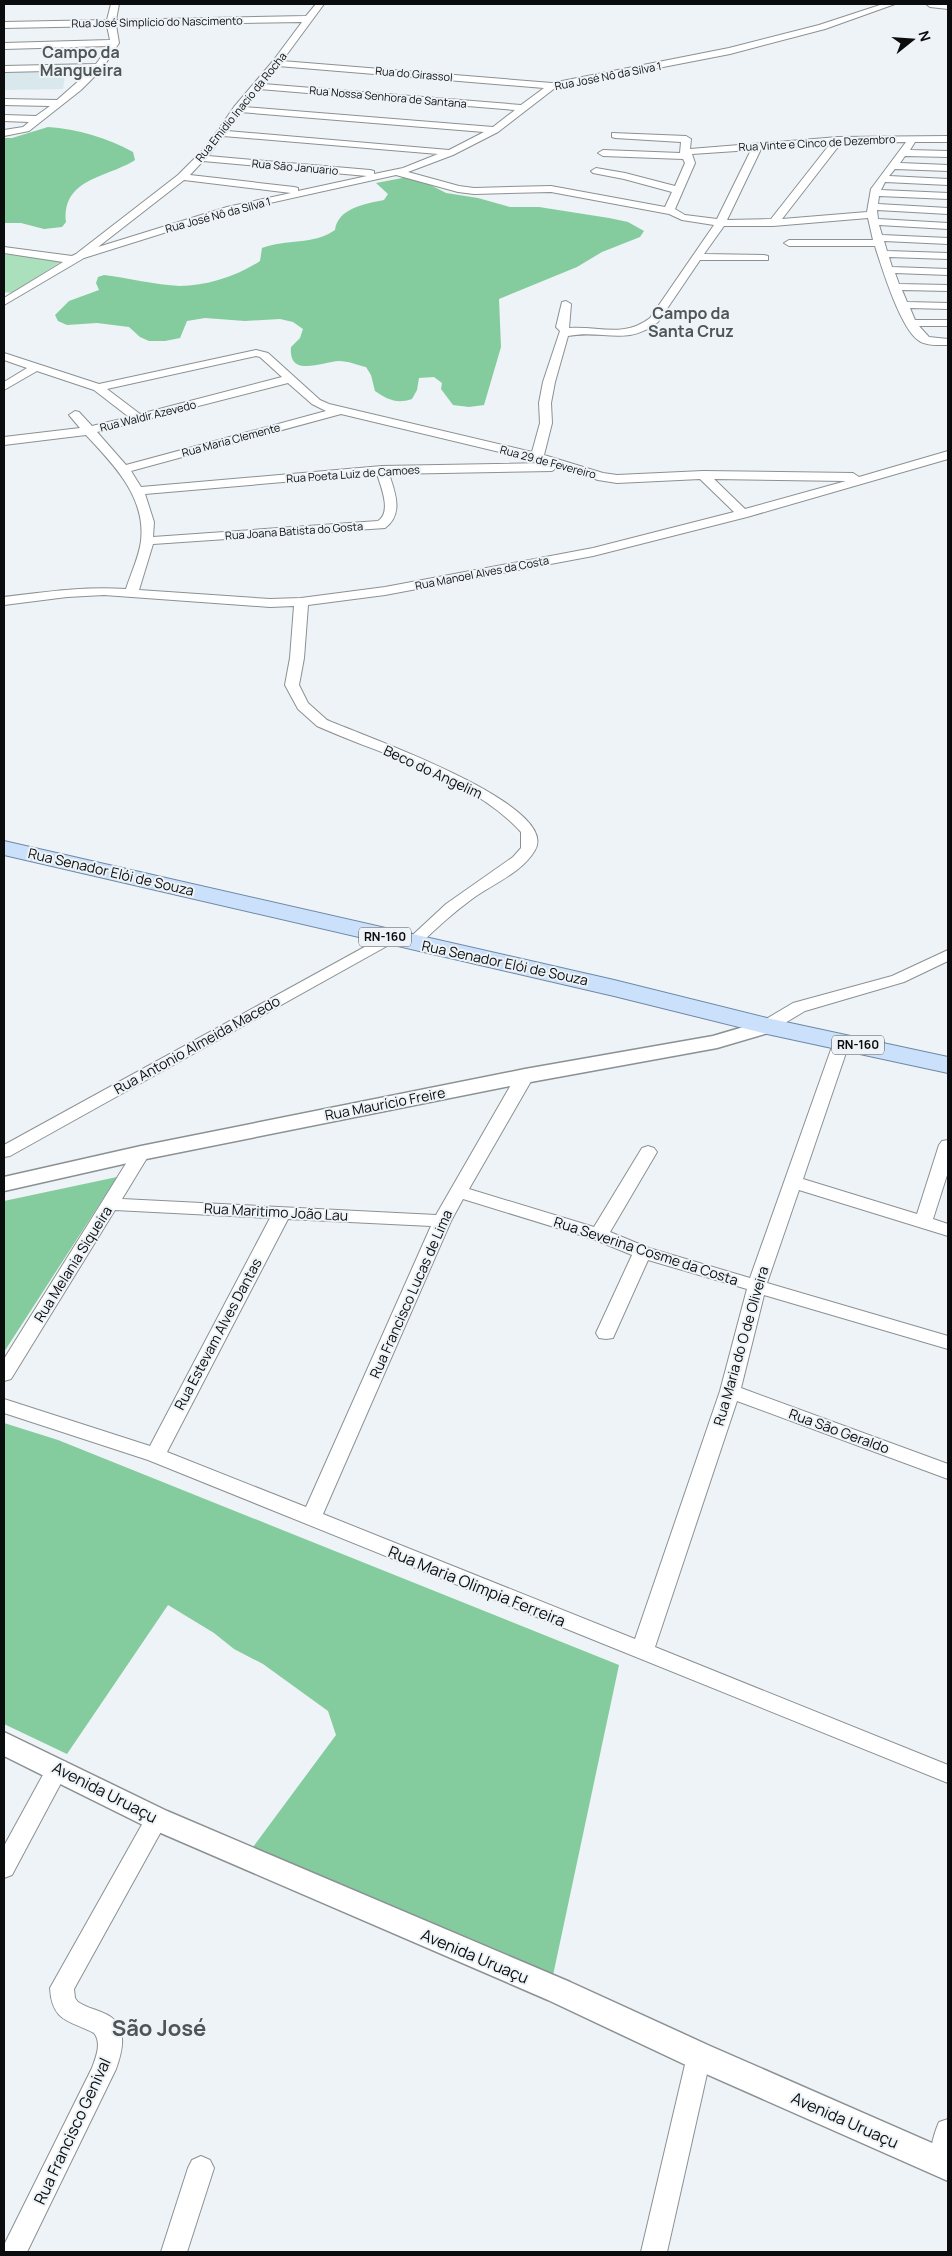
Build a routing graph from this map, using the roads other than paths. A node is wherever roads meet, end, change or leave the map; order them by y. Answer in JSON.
{"nodes":[{"id":1,"x":115,"y":4,"type":"edge"},
{"id":2,"x":320,"y":4,"type":"edge"},
{"id":3,"x":892,"y":4,"type":"edge"},
{"id":4,"x":930,"y":4,"type":"edge"},
{"id":5,"x":948,"y":6,"type":"edge"},
{"id":6,"x":310,"y":19,"type":"junction"},
{"id":7,"x":111,"y":23,"type":"junction"},
{"id":8,"x":4,"y":25,"type":"edge"},
{"id":9,"x":115,"y":43,"type":"junction"},
{"id":10,"x":4,"y":46,"type":"edge"},
{"id":11,"x":276,"y":63,"type":"junction"},
{"id":12,"x":99,"y":68,"type":"junction"},
{"id":13,"x":4,"y":69,"type":"edge"},
{"id":14,"x":255,"y":86,"type":"junction"},
{"id":15,"x":552,"y":86,"type":"junction"},
{"id":16,"x":4,"y":102,"type":"edge"},
{"id":17,"x":59,"y":103,"type":"junction"},
{"id":18,"x":237,"y":108,"type":"junction"},
{"id":19,"x":521,"y":108,"type":"junction"},
{"id":20,"x":4,"y":118,"type":"edge"},
{"id":21,"x":36,"y":119,"type":"junction"},
{"id":22,"x":495,"y":130,"type":"junction"},
{"id":23,"x":220,"y":133,"type":"junction"},
{"id":24,"x":4,"y":134,"type":"edge"},
{"id":25,"x":615,"y":135,"type":"dead end"},
{"id":26,"x":913,"y":138,"type":"junction"},
{"id":27,"x":838,"y":140,"type":"junction"},
{"id":28,"x":948,"y":140,"type":"edge"},
{"id":29,"x":758,"y":146,"type":"junction"},
{"id":30,"x":450,"y":153,"type":"junction"},
{"id":31,"x":603,"y":153,"type":"dead end"},
{"id":32,"x":905,"y":153,"type":"junction"},
{"id":33,"x":686,"y":154,"type":"junction"},
{"id":34,"x":948,"y":154,"type":"edge"},
{"id":35,"x":201,"y":158,"type":"junction"},
{"id":36,"x":894,"y":166,"type":"junction"},
{"id":37,"x":948,"y":168,"type":"edge"},
{"id":38,"x":596,"y":171,"type":"dead end"},
{"id":39,"x":393,"y":174,"type":"junction"},
{"id":40,"x":625,"y":176,"type":"junction"},
{"id":41,"x":673,"y":176,"type":"junction"},
{"id":42,"x":182,"y":177,"type":"junction"},
{"id":43,"x":883,"y":179,"type":"junction"},
{"id":44,"x":948,"y":182,"type":"edge"},
{"id":45,"x":677,"y":190,"type":"junction"},
{"id":46,"x":306,"y":192,"type":"junction"},
{"id":47,"x":875,"y":193,"type":"junction"},
{"id":48,"x":948,"y":196,"type":"edge"},
{"id":49,"x":669,"y":211,"type":"junction"},
{"id":50,"x":948,"y":211,"type":"edge"},
{"id":51,"x":873,"y":215,"type":"junction"},
{"id":52,"x":721,"y":222,"type":"junction"},
{"id":53,"x":774,"y":223,"type":"junction"},
{"id":54,"x":948,"y":226,"type":"edge"},
{"id":55,"x":948,"y":241,"type":"edge"},
{"id":56,"x":789,"y":243,"type":"dead end"},
{"id":57,"x":881,"y":245,"type":"junction"},
{"id":58,"x":4,"y":250,"type":"edge"},
{"id":59,"x":948,"y":256,"type":"edge"},
{"id":60,"x":697,"y":257,"type":"junction"},
{"id":61,"x":77,"y":258,"type":"junction"},
{"id":62,"x":764,"y":258,"type":"dead end"},
{"id":63,"x":889,"y":270,"type":"junction"},
{"id":64,"x":948,"y":272,"type":"edge"},
{"id":65,"x":895,"y":287,"type":"junction"},
{"id":66,"x":948,"y":288,"type":"edge"},
{"id":67,"x":4,"y":302,"type":"edge"},
{"id":68,"x":566,"y":304,"type":"dead end"},
{"id":69,"x":902,"y":305,"type":"junction"},
{"id":70,"x":948,"y":306,"type":"edge"},
{"id":71,"x":913,"y":323,"type":"junction"},
{"id":72,"x":948,"y":323,"type":"edge"},
{"id":73,"x":566,"y":332,"type":"junction"},
{"id":74,"x":948,"y":342,"type":"edge"},
{"id":75,"x":4,"y":356,"type":"edge"},
{"id":76,"x":37,"y":366,"type":"junction"},
{"id":77,"x":289,"y":379,"type":"junction"},
{"id":78,"x":4,"y":387,"type":"edge"},
{"id":79,"x":98,"y":388,"type":"junction"},
{"id":80,"x":338,"y":412,"type":"junction"},
{"id":81,"x":75,"y":415,"type":"dead end"},
{"id":82,"x":139,"y":418,"type":"junction"},
{"id":83,"x":88,"y":431,"type":"junction"},
{"id":84,"x":4,"y":441,"type":"edge"},
{"id":85,"x":948,"y":455,"type":"edge"},
{"id":86,"x":537,"y":457,"type":"junction"},
{"id":87,"x":568,"y":467,"type":"junction"},
{"id":88,"x":122,"y":470,"type":"junction"},
{"id":89,"x":382,"y":470,"type":"junction"},
{"id":90,"x":703,"y":475,"type":"junction"},
{"id":91,"x":864,"y":478,"type":"junction"},
{"id":92,"x":138,"y":491,"type":"junction"},
{"id":93,"x":743,"y":514,"type":"junction"},
{"id":94,"x":147,"y":541,"type":"junction"},
{"id":95,"x":131,"y":593,"type":"junction"},
{"id":96,"x":4,"y":601,"type":"edge"},
{"id":97,"x":301,"y":602,"type":"junction"},
{"id":98,"x":5,"y":851,"type":"edge"},
{"id":99,"x":401,"y":940,"type":"junction"},
{"id":100,"x":948,"y":955,"type":"edge"},
{"id":101,"x":767,"y":1026,"type":"junction"},
{"id":102,"x":842,"y":1041,"type":"junction"},
{"id":103,"x":948,"y":1065,"type":"edge"},
{"id":104,"x":525,"y":1076,"type":"junction"},
{"id":105,"x":948,"y":1145,"type":"edge"},
{"id":106,"x":4,"y":1152,"type":"edge"},
{"id":107,"x":648,"y":1152,"type":"dead end"},
{"id":108,"x":141,"y":1153,"type":"junction"},
{"id":109,"x":792,"y":1182,"type":"junction"},
{"id":110,"x":4,"y":1184,"type":"edge"},
{"id":111,"x":459,"y":1192,"type":"junction"},
{"id":112,"x":110,"y":1204,"type":"junction"},
{"id":113,"x":282,"y":1212,"type":"junction"},
{"id":114,"x":442,"y":1221,"type":"junction"},
{"id":115,"x":923,"y":1223,"type":"junction"},
{"id":116,"x":948,"y":1230,"type":"edge"},
{"id":117,"x":599,"y":1235,"type":"junction"},
{"id":118,"x":642,"y":1252,"type":"junction"},
{"id":119,"x":757,"y":1286,"type":"junction"},
{"id":120,"x":606,"y":1333,"type":"dead end"},
{"id":121,"x":948,"y":1343,"type":"edge"},
{"id":122,"x":4,"y":1374,"type":"edge"},
{"id":123,"x":730,"y":1391,"type":"junction"},
{"id":124,"x":4,"y":1406,"type":"edge"},
{"id":125,"x":155,"y":1455,"type":"junction"},
{"id":126,"x":948,"y":1472,"type":"edge"},
{"id":127,"x":311,"y":1519,"type":"junction"},
{"id":128,"x":642,"y":1652,"type":"junction"},
{"id":129,"x":4,"y":1743,"type":"edge"},
{"id":130,"x":58,"y":1768,"type":"junction"},
{"id":131,"x":948,"y":1774,"type":"edge"},
{"id":132,"x":157,"y":1819,"type":"junction"},
{"id":133,"x":4,"y":1868,"type":"edge"},
{"id":134,"x":699,"y":2056,"type":"junction"},
{"id":135,"x":948,"y":2130,"type":"edge"},
{"id":136,"x":945,"y":2164,"type":"edge"},
{"id":137,"x":201,"y":2168,"type":"dead end"},
{"id":138,"x":14,"y":2252,"type":"edge"},
{"id":139,"x":174,"y":2252,"type":"edge"},
{"id":140,"x":654,"y":2252,"type":"edge"}],
"edges":[{"from":1,"to":7,"type":"street"},
{"from":2,"to":6,"type":"street","name":"Rua Emidio Inacio da Rocha"},
{"from":3,"to":15,"type":"street","name":"Rua José Nô da Silva 1"},
{"from":4,"to":5,"type":"street"},
{"from":6,"to":7,"type":"street","name":"Rua José Simplício do Nascimento"},
{"from":6,"to":11,"type":"street","name":"Rua Emidio Inacio da Rocha"},
{"from":7,"to":8,"type":"street","name":"Rua José Simplício do Nascimento"},
{"from":7,"to":9,"type":"street"},
{"from":9,"to":10,"type":"street"},
{"from":9,"to":12,"type":"street"},
{"from":11,"to":14,"type":"street","name":"Rua Emidio Inacio da Rocha"},
{"from":11,"to":15,"type":"street","name":"Rua do Girassol"},
{"from":12,"to":13,"type":"street"},
{"from":12,"to":17,"type":"street"},
{"from":14,"to":18,"type":"street","name":"Rua Emidio Inacio da Rocha"},
{"from":14,"to":19,"type":"street","name":"Rua Nossa Senhora de Santana"},
{"from":15,"to":19,"type":"street","name":"Rua José Nô da Silva 1"},
{"from":16,"to":17,"type":"street"},
{"from":17,"to":21,"type":"street"},
{"from":18,"to":22,"type":"street"},
{"from":18,"to":23,"type":"street","name":"Rua Emidio Inacio da Rocha"},
{"from":19,"to":22,"type":"street","name":"Rua José Nô da Silva 1"},
{"from":20,"to":21,"type":"street"},
{"from":21,"to":24,"type":"street"},
{"from":22,"to":30,"type":"street","name":"Rua José Nô da Silva 1"},
{"from":23,"to":30,"type":"street"},
{"from":23,"to":35,"type":"street","name":"Rua Emidio Inacio da Rocha"},
{"from":25,"to":33,"type":"street"},
{"from":26,"to":27,"type":"street","name":"Rua Vinte e Cinco de Dezembro"},
{"from":26,"to":28,"type":"street","name":"Rua Vinte e Cinco de Dezembro"},
{"from":26,"to":32,"type":"street"},
{"from":27,"to":29,"type":"street","name":"Rua Vinte e Cinco de Dezembro"},
{"from":27,"to":53,"type":"street"},
{"from":29,"to":33,"type":"street","name":"Rua Vinte e Cinco de Dezembro"},
{"from":29,"to":52,"type":"street"},
{"from":30,"to":39,"type":"street","name":"Rua José Nô da Silva 1"},
{"from":31,"to":33,"type":"street","name":"Rua Vinte e Cinco de Dezembro"},
{"from":32,"to":34,"type":"street"},
{"from":32,"to":36,"type":"street"},
{"from":33,"to":41,"type":"street"},
{"from":35,"to":39,"type":"street","name":"Rua São Januario"},
{"from":35,"to":42,"type":"street","name":"Rua Emidio Inacio da Rocha"},
{"from":36,"to":37,"type":"street"},
{"from":36,"to":43,"type":"street"},
{"from":38,"to":40,"type":"street"},
{"from":39,"to":46,"type":"street","name":"Rua José Nô da Silva 1"},
{"from":39,"to":49,"type":"street","name":"Rua São Januario"},
{"from":40,"to":41,"type":"street"},
{"from":40,"to":45,"type":"street"},
{"from":41,"to":45,"type":"street"},
{"from":42,"to":46,"type":"street"},
{"from":42,"to":61,"type":"street","name":"Rua Emidio Inacio da Rocha"},
{"from":43,"to":44,"type":"street"},
{"from":43,"to":47,"type":"street"},
{"from":45,"to":49,"type":"street"},
{"from":46,"to":61,"type":"street","name":"Rua José Nô da Silva 1"},
{"from":47,"to":48,"type":"street"},
{"from":47,"to":51,"type":"street"},
{"from":49,"to":52,"type":"street","name":"Rua São Januario"},
{"from":50,"to":51,"type":"street"},
{"from":51,"to":53,"type":"street","name":"Rua São Januario"},
{"from":51,"to":54,"type":"street"},
{"from":51,"to":57,"type":"street"},
{"from":52,"to":53,"type":"street","name":"Rua São Januario"},
{"from":52,"to":60,"type":"street"},
{"from":55,"to":57,"type":"street"},
{"from":56,"to":57,"type":"street"},
{"from":57,"to":59,"type":"street"},
{"from":57,"to":63,"type":"street"},
{"from":58,"to":61,"type":"street"},
{"from":60,"to":62,"type":"street"},
{"from":60,"to":73,"type":"street"},
{"from":61,"to":67,"type":"street"},
{"from":63,"to":64,"type":"street"},
{"from":63,"to":65,"type":"street"},
{"from":65,"to":66,"type":"street"},
{"from":65,"to":69,"type":"street"},
{"from":68,"to":73,"type":"street"},
{"from":69,"to":70,"type":"street"},
{"from":69,"to":71,"type":"street"},
{"from":71,"to":72,"type":"street"},
{"from":71,"to":74,"type":"street"},
{"from":73,"to":86,"type":"street"},
{"from":75,"to":76,"type":"street"},
{"from":76,"to":78,"type":"street"},
{"from":76,"to":79,"type":"street"},
{"from":77,"to":79,"type":"street","name":"Rua 29 de Fevereiro"},
{"from":77,"to":80,"type":"street","name":"Rua 29 de Fevereiro"},
{"from":77,"to":82,"type":"street","name":"Rua Waldir Azevedo"},
{"from":79,"to":82,"type":"street"},
{"from":80,"to":86,"type":"street","name":"Rua 29 de Fevereiro"},
{"from":80,"to":88,"type":"street","name":"Rua Maria Clemente"},
{"from":81,"to":83,"type":"street"},
{"from":82,"to":83,"type":"street","name":"Rua Waldir Azevedo"},
{"from":83,"to":84,"type":"street","name":"Rua Waldir Azevedo"},
{"from":83,"to":88,"type":"street"},
{"from":85,"to":91,"type":"street","name":"Rua Manoel Alves da Costa"},
{"from":86,"to":87,"type":"street","name":"Rua 29 de Fevereiro"},
{"from":87,"to":89,"type":"street","name":"Rua Poeta Luiz de Camoes"},
{"from":87,"to":90,"type":"street","name":"Rua 29 de Fevereiro"},
{"from":88,"to":92,"type":"street"},
{"from":89,"to":92,"type":"street","name":"Rua Poeta Luiz de Camoes"},
{"from":89,"to":94,"type":"street","name":"Rua Joana Batista do Gosta"},
{"from":90,"to":91,"type":"street","name":"Rua 29 de Fevereiro"},
{"from":90,"to":93,"type":"street"},
{"from":91,"to":93,"type":"street","name":"Rua Manoel Alves da Costa"},
{"from":92,"to":94,"type":"street"},
{"from":93,"to":97,"type":"street","name":"Rua Manoel Alves da Costa"},
{"from":94,"to":95,"type":"street"},
{"from":95,"to":96,"type":"street","name":"Rua Manoel Alves da Costa"},
{"from":95,"to":97,"type":"street","name":"Rua Manoel Alves da Costa"},
{"from":97,"to":99,"type":"street","name":"Beco do Angelim"},
{"from":98,"to":99,"type":"main road","name":"Rua Senador Elói de Souza","number":"RN-160"},
{"from":99,"to":101,"type":"main road","name":"Rua Senador Elói de Souza","number":"RN-160"},
{"from":99,"to":106,"type":"street","name":"Rua Antonio Almeida Macedo"},
{"from":100,"to":101,"type":"street"},
{"from":101,"to":102,"type":"main road","name":"Rua Senador Elói de Souza","number":"RN-160"},
{"from":101,"to":104,"type":"street","name":"Rua Maurício Freire"},
{"from":102,"to":103,"type":"main road","name":"Rua Senador Elói de Souza","number":"RN-160"},
{"from":102,"to":109,"type":"street","name":"Rua Maria do O de Oliveira"},
{"from":104,"to":108,"type":"street","name":"Rua Maurício Freire"},
{"from":104,"to":111,"type":"street","name":"Rua Francisco Lucas de Lima"},
{"from":105,"to":115,"type":"street"},
{"from":107,"to":117,"type":"street"},
{"from":108,"to":110,"type":"street","name":"Rua Maurício Freire"},
{"from":108,"to":112,"type":"street","name":"Rua Melania Siqueira"},
{"from":109,"to":115,"type":"street"},
{"from":109,"to":119,"type":"street","name":"Rua Maria do O de Oliveira"},
{"from":111,"to":114,"type":"street","name":"Rua Francisco Lucas de Lima"},
{"from":111,"to":117,"type":"street","name":"Rua Severina Cosme da Costa"},
{"from":112,"to":113,"type":"street","name":"Rua Maritimo João Lau"},
{"from":112,"to":122,"type":"street","name":"Rua Melania Siqueira"},
{"from":113,"to":114,"type":"street","name":"Rua Maritimo João Lau"},
{"from":113,"to":125,"type":"street","name":"Rua Estevam Alves Dantas"},
{"from":114,"to":127,"type":"street","name":"Rua Francisco Lucas de Lima"},
{"from":115,"to":116,"type":"street"},
{"from":117,"to":118,"type":"street","name":"Rua Severina Cosme da Costa"},
{"from":118,"to":119,"type":"street","name":"Rua Severina Cosme da Costa"},
{"from":118,"to":120,"type":"street"},
{"from":119,"to":121,"type":"street","name":"Rua Severina Cosme da Costa"},
{"from":119,"to":123,"type":"street","name":"Rua Maria do O de Oliveira"},
{"from":123,"to":126,"type":"street","name":"Rua São Geraldo"},
{"from":123,"to":128,"type":"street","name":"Rua Maria do O de Oliveira"},
{"from":124,"to":125,"type":"street","name":"Rua Maria Olimpia Ferreira"},
{"from":125,"to":127,"type":"street","name":"Rua Maria Olimpia Ferreira"},
{"from":127,"to":128,"type":"street","name":"Rua Maria Olimpia Ferreira"},
{"from":128,"to":131,"type":"street","name":"Rua Maria Olimpia Ferreira"},
{"from":129,"to":130,"type":"street","name":"Avenida Uruaçu"},
{"from":130,"to":132,"type":"street","name":"Avenida Uruaçu"},
{"from":130,"to":133,"type":"street"},
{"from":132,"to":134,"type":"street","name":"Avenida Uruaçu"},
{"from":132,"to":138,"type":"street","name":"Rua Francisco Genival"},
{"from":134,"to":136,"type":"street","name":"Avenida Uruaçu"},
{"from":134,"to":140,"type":"street"},
{"from":135,"to":136,"type":"street"},
{"from":137,"to":139,"type":"street"}]}
